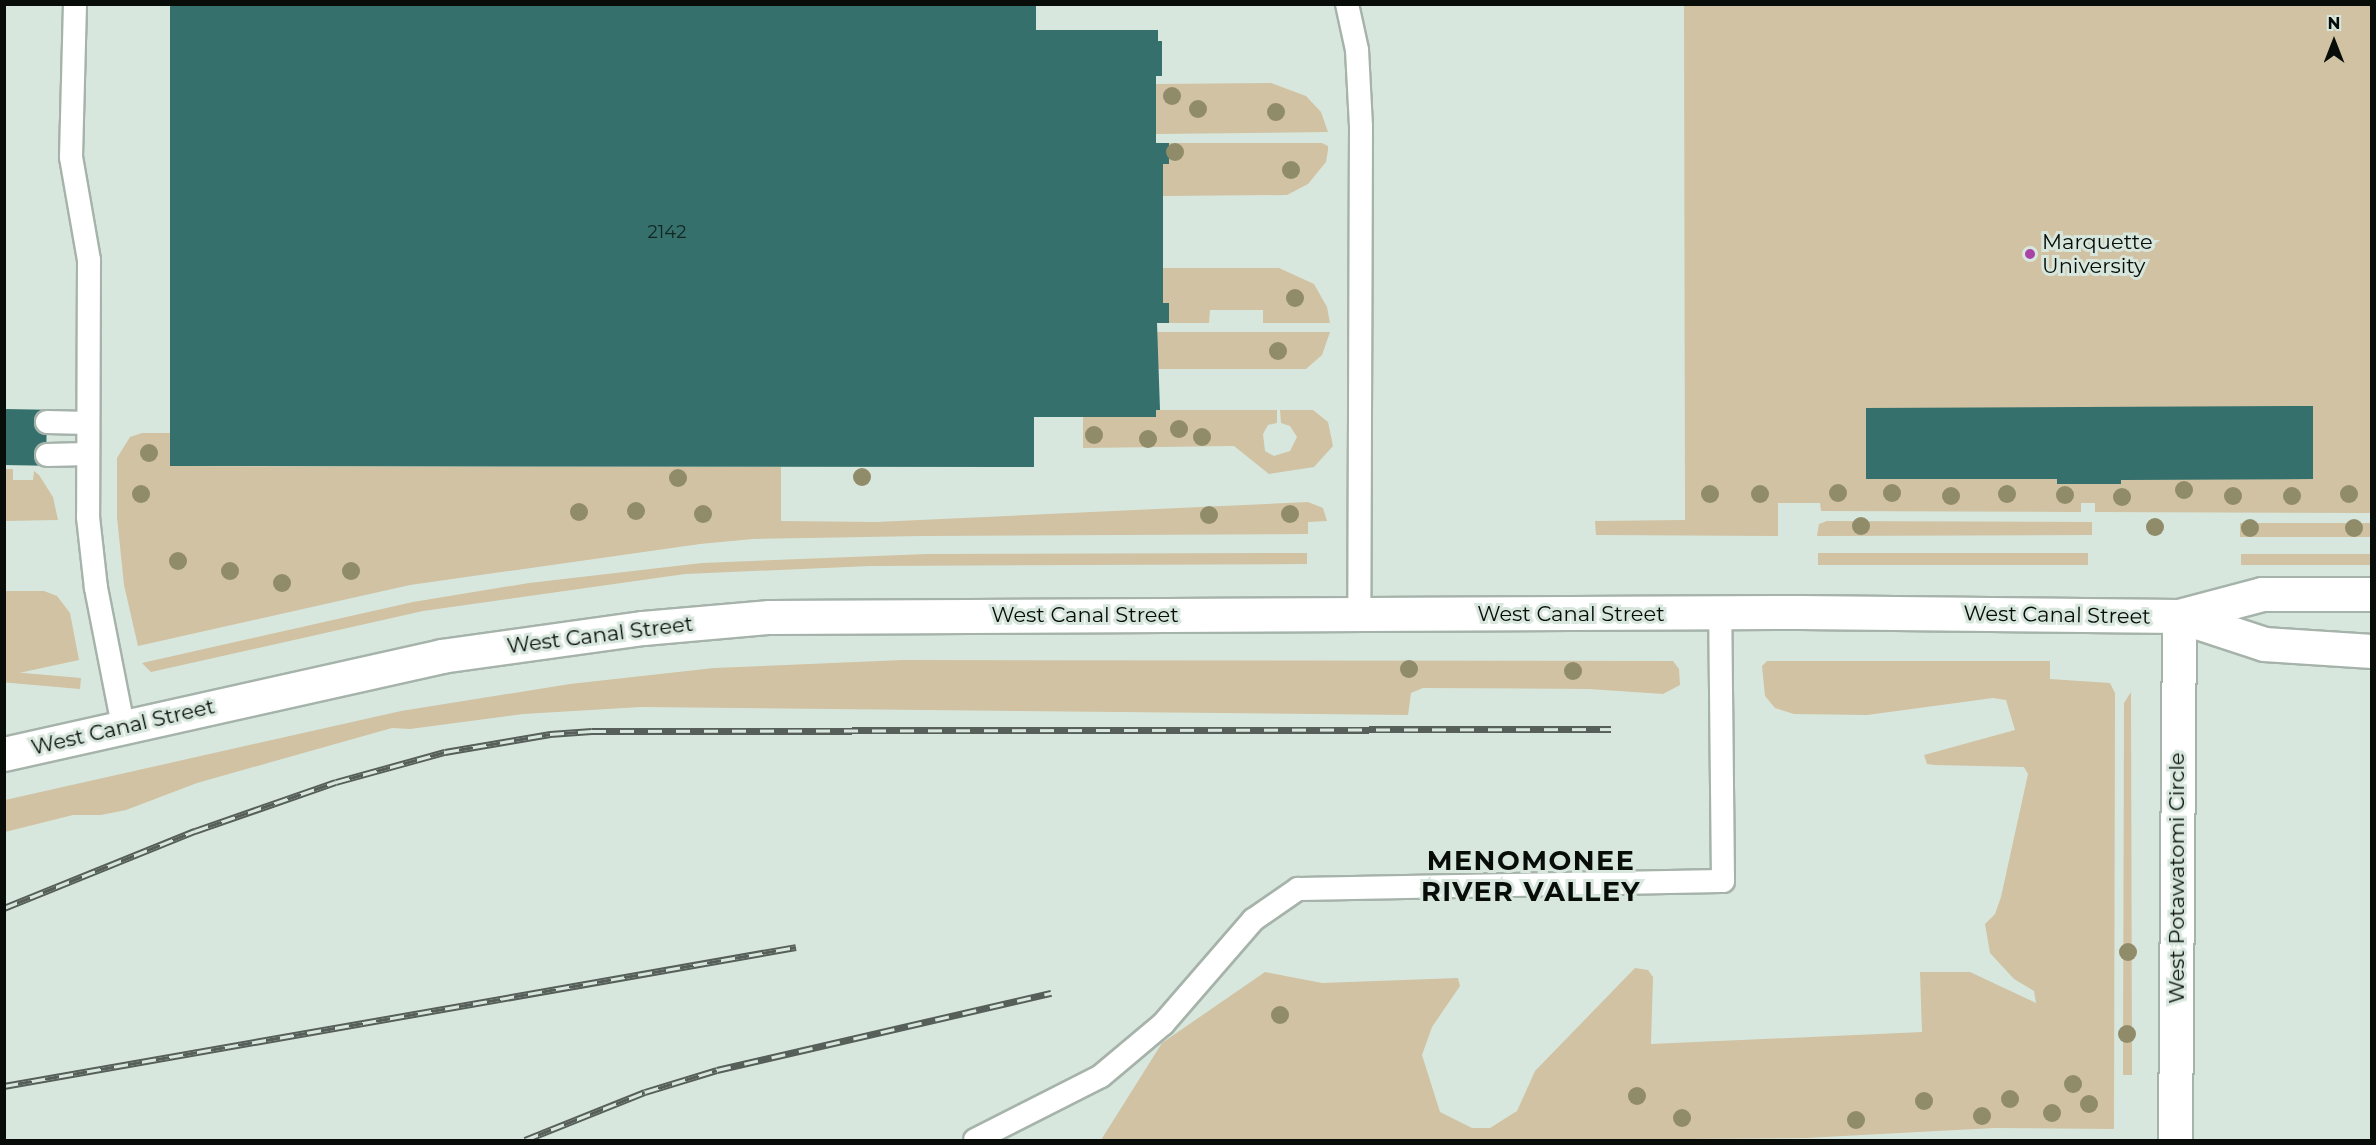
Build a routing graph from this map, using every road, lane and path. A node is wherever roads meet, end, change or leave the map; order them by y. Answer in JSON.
{"nodes":[{"id":1,"x":75,"y":4,"type":"edge"},
{"id":2,"x":1347,"y":4,"type":"edge"},
{"id":3,"x":47,"y":422,"type":"dead end"},
{"id":4,"x":88,"y":423,"type":"junction"},
{"id":5,"x":88,"y":454,"type":"junction"},
{"id":6,"x":47,"y":455,"type":"dead end"},
{"id":7,"x":2372,"y":594,"type":"edge"},
{"id":8,"x":1720,"y":613,"type":"junction"},
{"id":9,"x":1359,"y":615,"type":"junction"},
{"id":10,"x":2179,"y":616,"type":"junction"},
{"id":11,"x":2372,"y":651,"type":"edge"},
{"id":12,"x":123,"y":726,"type":"junction"},
{"id":13,"x":4,"y":754,"type":"edge"},
{"id":14,"x":975,"y":1140,"type":"edge"},
{"id":15,"x":2175,"y":1140,"type":"edge"}],
"edges":[{"from":1,"to":4,"type":"lane"},
{"from":2,"to":9,"type":"lane"},
{"from":3,"to":4,"type":"lane"},
{"from":4,"to":5,"type":"lane"},
{"from":5,"to":6,"type":"lane"},
{"from":5,"to":12,"type":"lane"},
{"from":7,"to":10,"type":"street","name":"West Canal Street"},
{"from":8,"to":9,"type":"street","name":"West Canal Street"},
{"from":8,"to":10,"type":"street","name":"West Canal Street"},
{"from":8,"to":14,"type":"lane"},
{"from":9,"to":12,"type":"street","name":"West Canal Street"},
{"from":10,"to":11,"type":"street","name":"West Canal Street"},
{"from":10,"to":15,"type":"street","name":"West Potawatomi Circle"},
{"from":12,"to":13,"type":"street","name":"West Canal Street"}]}
